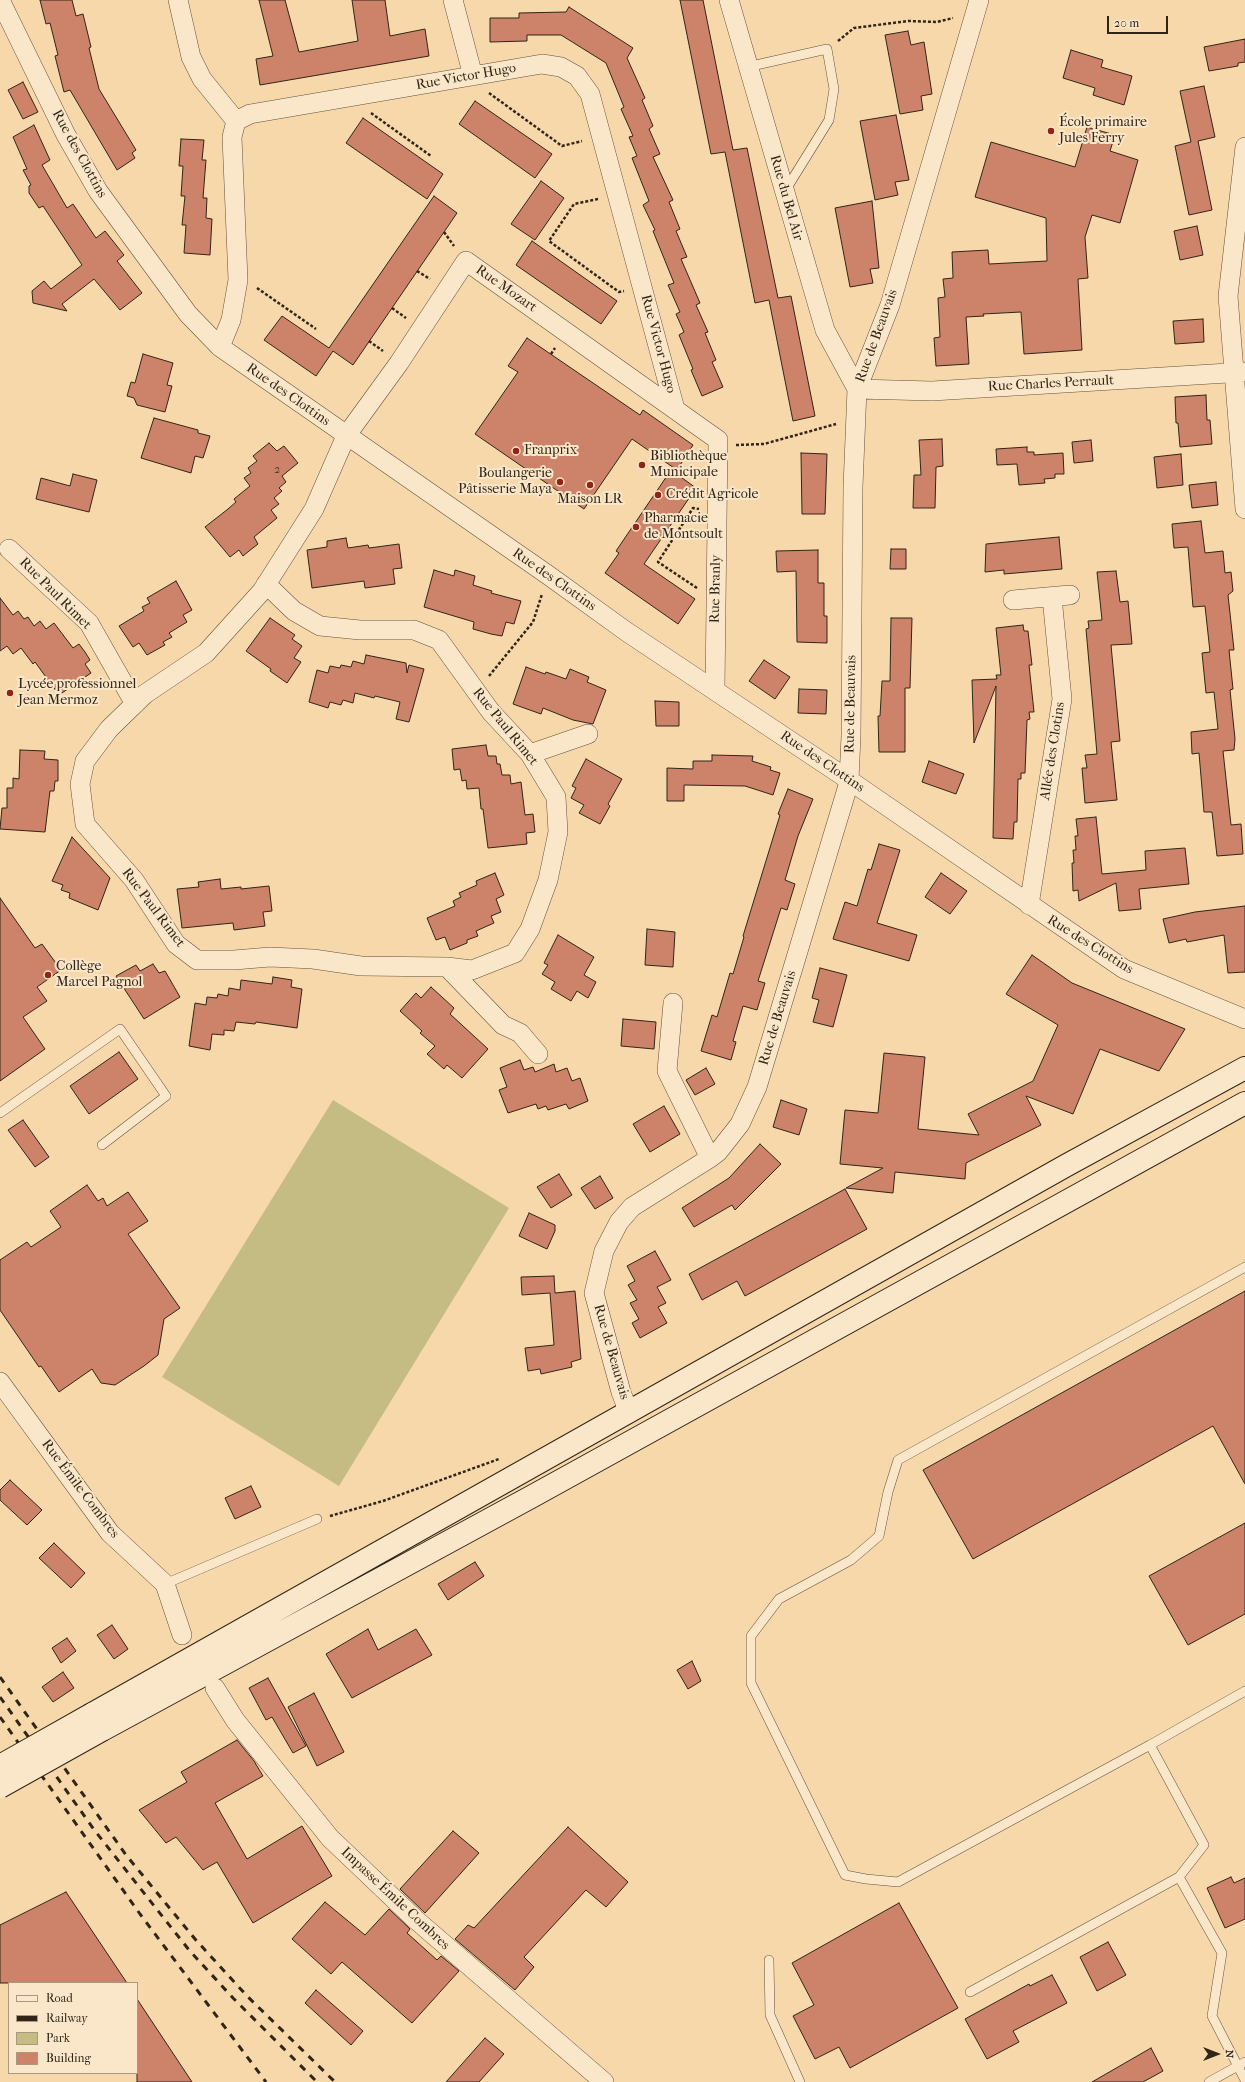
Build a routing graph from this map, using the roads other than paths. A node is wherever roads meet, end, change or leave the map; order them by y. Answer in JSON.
{"nodes":[{"id":1,"x":0,"y":0,"type":"edge"},
{"id":2,"x":178,"y":0,"type":"edge"},
{"id":3,"x":454,"y":0,"type":"edge"},
{"id":4,"x":729,"y":0,"type":"edge"},
{"id":5,"x":977,"y":6,"type":"edge"},
{"id":6,"x":747,"y":67,"type":"junction"},
{"id":7,"x":470,"y":77,"type":"junction"},
{"id":8,"x":236,"y":121,"type":"junction"},
{"id":9,"x":1245,"y":148,"type":"edge"},
{"id":10,"x":784,"y":192,"type":"junction"},
{"id":11,"x":220,"y":347,"type":"junction"},
{"id":12,"x":1239,"y":372,"type":"edge"},
{"id":13,"x":858,"y":389,"type":"junction"},
{"id":14,"x":675,"y":409,"type":"junction"},
{"id":15,"x":346,"y":436,"type":"junction"},
{"id":16,"x":718,"y":443,"type":"joint"},
{"id":17,"x":1245,"y":509,"type":"edge"},
{"id":18,"x":9,"y":548,"type":"dead end"},
{"id":19,"x":266,"y":584,"type":"junction"},
{"id":20,"x":1013,"y":600,"type":"dead end"},
{"id":21,"x":715,"y":689,"type":"junction"},
{"id":22,"x":135,"y":704,"type":"junction"},
{"id":23,"x":588,"y":734,"type":"dead end"},
{"id":24,"x":530,"y":754,"type":"junction"},
{"id":25,"x":849,"y":780,"type":"junction"},
{"id":26,"x":1029,"y":905,"type":"junction"},
{"id":27,"x":447,"y":967,"type":"junction"},
{"id":28,"x":673,"y":1003,"type":"dead end"},
{"id":29,"x":1245,"y":1019,"type":"edge"},
{"id":30,"x":538,"y":1054,"type":"dead end"},
{"id":31,"x":1245,"y":1068,"type":"edge"},
{"id":32,"x":1245,"y":1103,"type":"edge"},
{"id":33,"x":0,"y":1114,"type":"edge"},
{"id":34,"x":102,"y":1144,"type":"dead end"},
{"id":35,"x":710,"y":1158,"type":"junction"},
{"id":36,"x":1245,"y":1267,"type":"edge"},
{"id":37,"x":0,"y":1382,"type":"edge"},
{"id":38,"x":629,"y":1413,"type":"junction"},
{"id":39,"x":317,"y":1519,"type":"road end"},
{"id":40,"x":165,"y":1584,"type":"junction"},
{"id":41,"x":182,"y":1635,"type":"dead end"},
{"id":42,"x":216,"y":1688,"type":"dead end"},
{"id":43,"x":1245,"y":1691,"type":"edge"},
{"id":44,"x":97,"y":1722,"type":"junction"},
{"id":45,"x":1150,"y":1745,"type":"junction"},
{"id":46,"x":0,"y":1766,"type":"edge"},
{"id":47,"x":0,"y":1786,"type":"edge"},
{"id":48,"x":1179,"y":1877,"type":"junction"},
{"id":49,"x":770,"y":1960,"type":"dead end"},
{"id":50,"x":970,"y":1992,"type":"dead end"},
{"id":51,"x":1241,"y":2064,"type":"edge"},
{"id":52,"x":1245,"y":2080,"type":"edge"},
{"id":53,"x":604,"y":2082,"type":"edge"},
{"id":54,"x":800,"y":2082,"type":"edge"},
{"id":55,"x":1209,"y":2082,"type":"edge"}],
"edges":[{"from":1,"to":11,"type":"street","name":"Rue des Clottins"},
{"from":2,"to":8,"type":"street"},
{"from":3,"to":7,"type":"street"},
{"from":4,"to":6,"type":"street","name":"Rue du Bel Air"},
{"from":5,"to":13,"type":"street","name":"Rue de Beauvais"},
{"from":6,"to":10,"type":"street","name":"Rue du Bel Air"},
{"from":6,"to":10,"type":"lane"},
{"from":7,"to":8,"type":"street","name":"Rue Victor Hugo"},
{"from":7,"to":14,"type":"street","name":"Rue Victor Hugo"},
{"from":8,"to":11,"type":"street"},
{"from":9,"to":12,"type":"street"},
{"from":10,"to":13,"type":"street","name":"Rue du Bel Air"},
{"from":11,"to":15,"type":"street","name":"Rue des Clottins"},
{"from":12,"to":13,"type":"street","name":"Rue Charles Perrault"},
{"from":12,"to":17,"type":"street"},
{"from":13,"to":25,"type":"street","name":"Rue de Beauvais"},
{"from":14,"to":15,"type":"street","name":"Rue Mozart"},
{"from":14,"to":16,"type":"street","name":"Rue Mozart"},
{"from":15,"to":19,"type":"street","name":"Rue Paul Rimet"},
{"from":15,"to":21,"type":"street","name":"Rue des Clottins"},
{"from":16,"to":21,"type":"street","name":"Rue Branly"},
{"from":18,"to":22,"type":"street","name":"Rue Paul Rimet"},
{"from":19,"to":22,"type":"street","name":"Rue Paul Rimet"},
{"from":19,"to":24,"type":"street","name":"Rue Paul Rimet"},
{"from":20,"to":26,"type":"street","name":"Allée des Clotins"},
{"from":21,"to":25,"type":"street","name":"Rue des Clottins"},
{"from":22,"to":27,"type":"street","name":"Rue Paul Rimet"},
{"from":23,"to":24,"type":"street"},
{"from":24,"to":27,"type":"street","name":"Rue Paul Rimet"},
{"from":25,"to":26,"type":"street","name":"Rue des Clottins"},
{"from":25,"to":35,"type":"street","name":"Rue de Beauvais"},
{"from":26,"to":29,"type":"street","name":"Rue des Clottins"},
{"from":27,"to":30,"type":"street"},
{"from":28,"to":35,"type":"street"},
{"from":31,"to":38,"type":"street"},
{"from":32,"to":44,"type":"street"},
{"from":33,"to":34,"type":"lane"},
{"from":35,"to":38,"type":"street","name":"Rue de Beauvais"},
{"from":36,"to":45,"type":"lane"},
{"from":37,"to":40,"type":"street","name":"Rue Émile Combres"},
{"from":38,"to":44,"type":"street"},
{"from":39,"to":40,"type":"lane"},
{"from":40,"to":41,"type":"street","name":"Rue Émile Combres"},
{"from":42,"to":53,"type":"street","name":"Impasse Émile Combres"},
{"from":43,"to":45,"type":"lane"},
{"from":44,"to":46,"type":"street","bridge":true},
{"from":44,"to":47,"type":"street","bridge":true},
{"from":45,"to":48,"type":"lane"},
{"from":48,"to":50,"type":"lane"},
{"from":48,"to":51,"type":"lane"},
{"from":49,"to":54,"type":"lane"},
{"from":51,"to":52,"type":"lane"},
{"from":51,"to":55,"type":"lane"}]}
